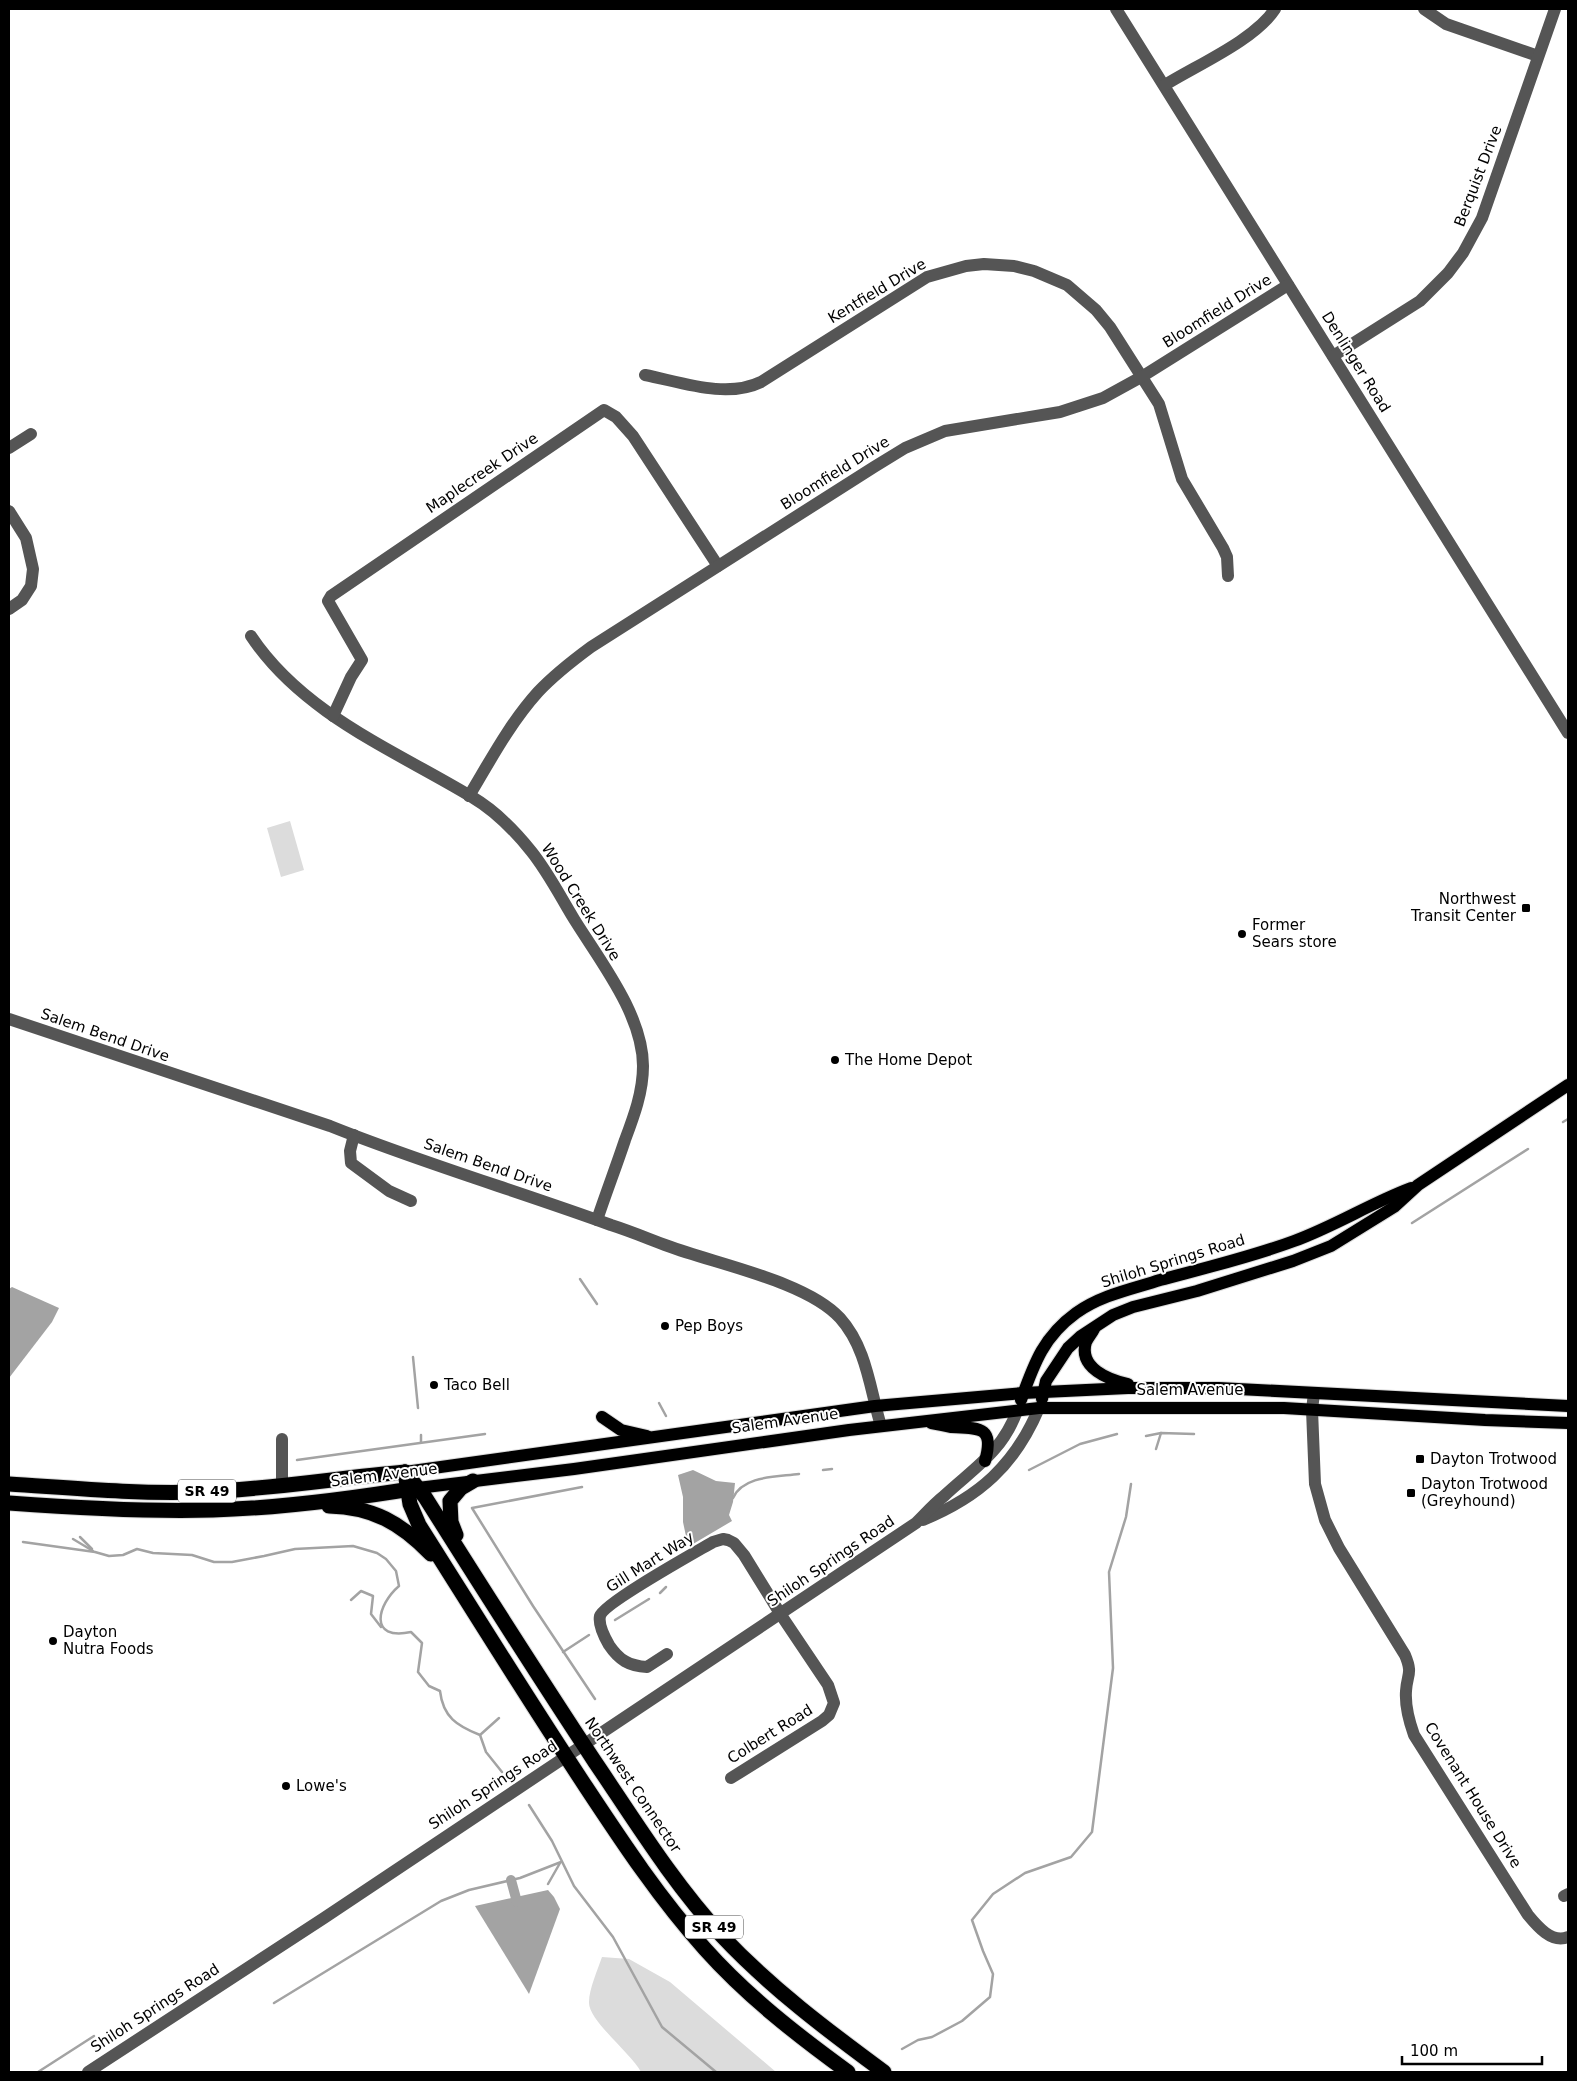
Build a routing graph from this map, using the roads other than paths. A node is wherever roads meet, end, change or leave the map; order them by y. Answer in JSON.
{"nodes":[{"id":1,"x":1116,"y":9,"type":"edge"},
{"id":2,"x":1275,"y":9,"type":"edge"},
{"id":3,"x":1424,"y":9,"type":"edge"},
{"id":4,"x":1555,"y":9,"type":"edge"},
{"id":5,"x":1538,"y":56,"type":"junction"},
{"id":6,"x":1165,"y":85,"type":"junction"},
{"id":7,"x":1288,"y":285,"type":"junction"},
{"id":8,"x":1333,"y":356,"type":"junction"},
{"id":9,"x":645,"y":375,"type":"dead end"},
{"id":10,"x":1142,"y":376,"type":"junction"},
{"id":11,"x":31,"y":434,"type":"dead end"},
{"id":12,"x":9,"y":448,"type":"edge"},
{"id":13,"x":9,"y":511,"type":"edge"},
{"id":14,"x":718,"y":566,"type":"junction"},
{"id":15,"x":1228,"y":576,"type":"dead end"},
{"id":16,"x":9,"y":609,"type":"edge"},
{"id":17,"x":251,"y":636,"type":"dead end"},
{"id":18,"x":333,"y":716,"type":"junction"},
{"id":19,"x":1568,"y":733,"type":"edge"},
{"id":20,"x":469,"y":796,"type":"junction"},
{"id":21,"x":9,"y":1019,"type":"edge"},
{"id":22,"x":1568,"y":1085,"type":"edge"},
{"id":23,"x":354,"y":1135,"type":"junction"},
{"id":24,"x":1418,"y":1185,"type":"junction"},
{"id":25,"x":411,"y":1201,"type":"dead end"},
{"id":26,"x":597,"y":1220,"type":"junction"},
{"id":27,"x":1097,"y":1325,"type":"junction"},
{"id":28,"x":1150,"y":1388,"type":"junction"},
{"id":29,"x":1043,"y":1392,"type":"junction"},
{"id":30,"x":1023,"y":1393,"type":"junction"},
{"id":31,"x":1314,"y":1393,"type":"junction"},
{"id":32,"x":875,"y":1406,"type":"junction"},
{"id":33,"x":1568,"y":1406,"type":"edge"},
{"id":34,"x":1218,"y":1407,"type":"junction"},
{"id":35,"x":1039,"y":1408,"type":"junction"},
{"id":36,"x":1312,"y":1410,"type":"junction"},
{"id":37,"x":1017,"y":1411,"type":"junction"},
{"id":38,"x":602,"y":1417,"type":"dead end"},
{"id":39,"x":921,"y":1421,"type":"junction"},
{"id":40,"x":1568,"y":1421,"type":"edge"},
{"id":41,"x":882,"y":1426,"type":"junction"},
{"id":42,"x":654,"y":1438,"type":"junction"},
{"id":43,"x":282,"y":1439,"type":"dead end"},
{"id":44,"x":985,"y":1461,"type":"junction"},
{"id":45,"x":405,"y":1472,"type":"junction"},
{"id":46,"x":473,"y":1481,"type":"junction"},
{"id":47,"x":9,"y":1484,"type":"edge"},
{"id":48,"x":282,"y":1486,"type":"junction"},
{"id":49,"x":413,"y":1488,"type":"junction"},
{"id":50,"x":139,"y":1491,"type":"junction"},
{"id":51,"x":9,"y":1501,"type":"edge"},
{"id":52,"x":275,"y":1506,"type":"junction"},
{"id":53,"x":916,"y":1523,"type":"junction"},
{"id":54,"x":462,"y":1556,"type":"junction"},
{"id":55,"x":450,"y":1573,"type":"junction"},
{"id":56,"x":781,"y":1615,"type":"junction"},
{"id":57,"x":667,"y":1654,"type":"dead end"},
{"id":58,"x":584,"y":1744,"type":"junction"},
{"id":59,"x":566,"y":1756,"type":"junction"},
{"id":60,"x":731,"y":1778,"type":"dead end"},
{"id":61,"x":1568,"y":1936,"type":"edge"},
{"id":62,"x":88,"y":2072,"type":"edge"},
{"id":63,"x":848,"y":2072,"type":"edge"},
{"id":64,"x":884,"y":2072,"type":"edge"}],
"edges":[{"from":1,"to":6,"type":"street","name":"Denlinger Road"},
{"from":2,"to":6,"type":"street"},
{"from":3,"to":5,"type":"street"},
{"from":4,"to":5,"type":"street","name":"Berquist Drive"},
{"from":5,"to":8,"type":"street","name":"Berquist Drive"},
{"from":6,"to":7,"type":"street","name":"Denlinger Road"},
{"from":7,"to":8,"type":"street","name":"Denlinger Road"},
{"from":7,"to":10,"type":"street","name":"Bloomfield Drive"},
{"from":8,"to":19,"type":"street","name":"Denlinger Road"},
{"from":9,"to":10,"type":"street","name":"Kentfield Drive"},
{"from":10,"to":14,"type":"street","name":"Bloomfield Drive"},
{"from":10,"to":15,"type":"street","name":"Kentfield Drive"},
{"from":11,"to":12,"type":"street"},
{"from":13,"to":16,"type":"street"},
{"from":14,"to":18,"type":"street","name":"Maplecreek Drive"},
{"from":14,"to":20,"type":"street","name":"Bloomfield Drive"},
{"from":17,"to":18,"type":"street","name":"Wood Creek Drive"},
{"from":18,"to":20,"type":"street","name":"Wood Creek Drive"},
{"from":20,"to":26,"type":"street","name":"Wood Creek Drive"},
{"from":21,"to":23,"type":"street","name":"Salem Bend Drive"},
{"from":22,"to":24,"type":"main road","name":"Shiloh Springs Road"},
{"from":23,"to":25,"type":"street"},
{"from":23,"to":26,"type":"street","name":"Salem Bend Drive"},
{"from":24,"to":27,"type":"main road","name":"Shiloh Springs Road"},
{"from":24,"to":30,"type":"main road","name":"Shiloh Springs Road"},
{"from":26,"to":32,"type":"street","name":"Salem Bend Drive"},
{"from":27,"to":28,"type":"main road"},
{"from":27,"to":29,"type":"main road","name":"Shiloh Springs Road"},
{"from":28,"to":29,"type":"main road","name":"Salem Avenue"},
{"from":28,"to":31,"type":"main road","name":"Salem Avenue"},
{"from":29,"to":30,"type":"main road","name":"Salem Avenue"},
{"from":29,"to":35,"type":"main road","name":"Shiloh Springs Road"},
{"from":30,"to":32,"type":"main road","name":"Salem Avenue"},
{"from":30,"to":37,"type":"main road","name":"Shiloh Springs Road"},
{"from":31,"to":33,"type":"main road","name":"Salem Avenue"},
{"from":31,"to":34,"type":"main road"},
{"from":31,"to":36,"type":"street","name":"Covenant House Drive"},
{"from":32,"to":41,"type":"street","name":"Salem Bend Drive"},
{"from":32,"to":42,"type":"main road","name":"Salem Avenue"},
{"from":34,"to":35,"type":"main road","name":"Salem Avenue"},
{"from":34,"to":36,"type":"main road","name":"Salem Avenue"},
{"from":35,"to":37,"type":"main road","name":"Salem Avenue"},
{"from":35,"to":53,"type":"street","name":"Shiloh Springs Road"},
{"from":36,"to":40,"type":"main road","name":"Salem Avenue"},
{"from":36,"to":61,"type":"street","name":"Covenant House Drive"},
{"from":37,"to":39,"type":"main road","name":"Salem Avenue"},
{"from":37,"to":44,"type":"street","name":"Shiloh Springs Road"},
{"from":38,"to":42,"type":"main road"},
{"from":39,"to":41,"type":"main road","name":"Salem Avenue"},
{"from":39,"to":44,"type":"main road"},
{"from":41,"to":46,"type":"main road","name":"Salem Avenue"},
{"from":42,"to":45,"type":"main road","name":"Salem Avenue"},
{"from":43,"to":48,"type":"street"},
{"from":44,"to":53,"type":"street","name":"Shiloh Springs Road"},
{"from":45,"to":48,"type":"highway","name":"Salem Avenue","number":"SR 49"},
{"from":45,"to":49,"type":"highway"},
{"from":46,"to":49,"type":"main road","name":"Salem Avenue"},
{"from":46,"to":54,"type":"highway"},
{"from":47,"to":50,"type":"highway","name":"Salem Avenue","number":"SR 49"},
{"from":48,"to":50,"type":"highway","name":"Salem Avenue","number":"SR 49"},
{"from":49,"to":52,"type":"highway","name":"Salem Avenue"},
{"from":49,"to":54,"type":"highway","name":"Northwest Connector","number":"SR 49"},
{"from":49,"to":55,"type":"highway"},
{"from":50,"to":51,"type":"highway"},
{"from":51,"to":52,"type":"highway","name":"Salem Avenue","number":"SR 49"},
{"from":52,"to":55,"type":"highway","number":"SR 49"},
{"from":53,"to":56,"type":"street","name":"Shiloh Springs Road"},
{"from":54,"to":58,"type":"highway","name":"Northwest Connector","number":"SR 49"},
{"from":55,"to":59,"type":"highway","number":"SR 49"},
{"from":56,"to":57,"type":"street","name":"Gill Mart Way"},
{"from":56,"to":58,"type":"street","name":"Shiloh Springs Road"},
{"from":56,"to":60,"type":"street","name":"Colbert Road"},
{"from":58,"to":59,"type":"street","name":"Shiloh Springs Road"},
{"from":58,"to":64,"type":"highway","name":"Northwest Connector","number":"SR 49"},
{"from":59,"to":62,"type":"street","name":"Shiloh Springs Road"},
{"from":59,"to":63,"type":"highway","number":"SR 49"}]}
